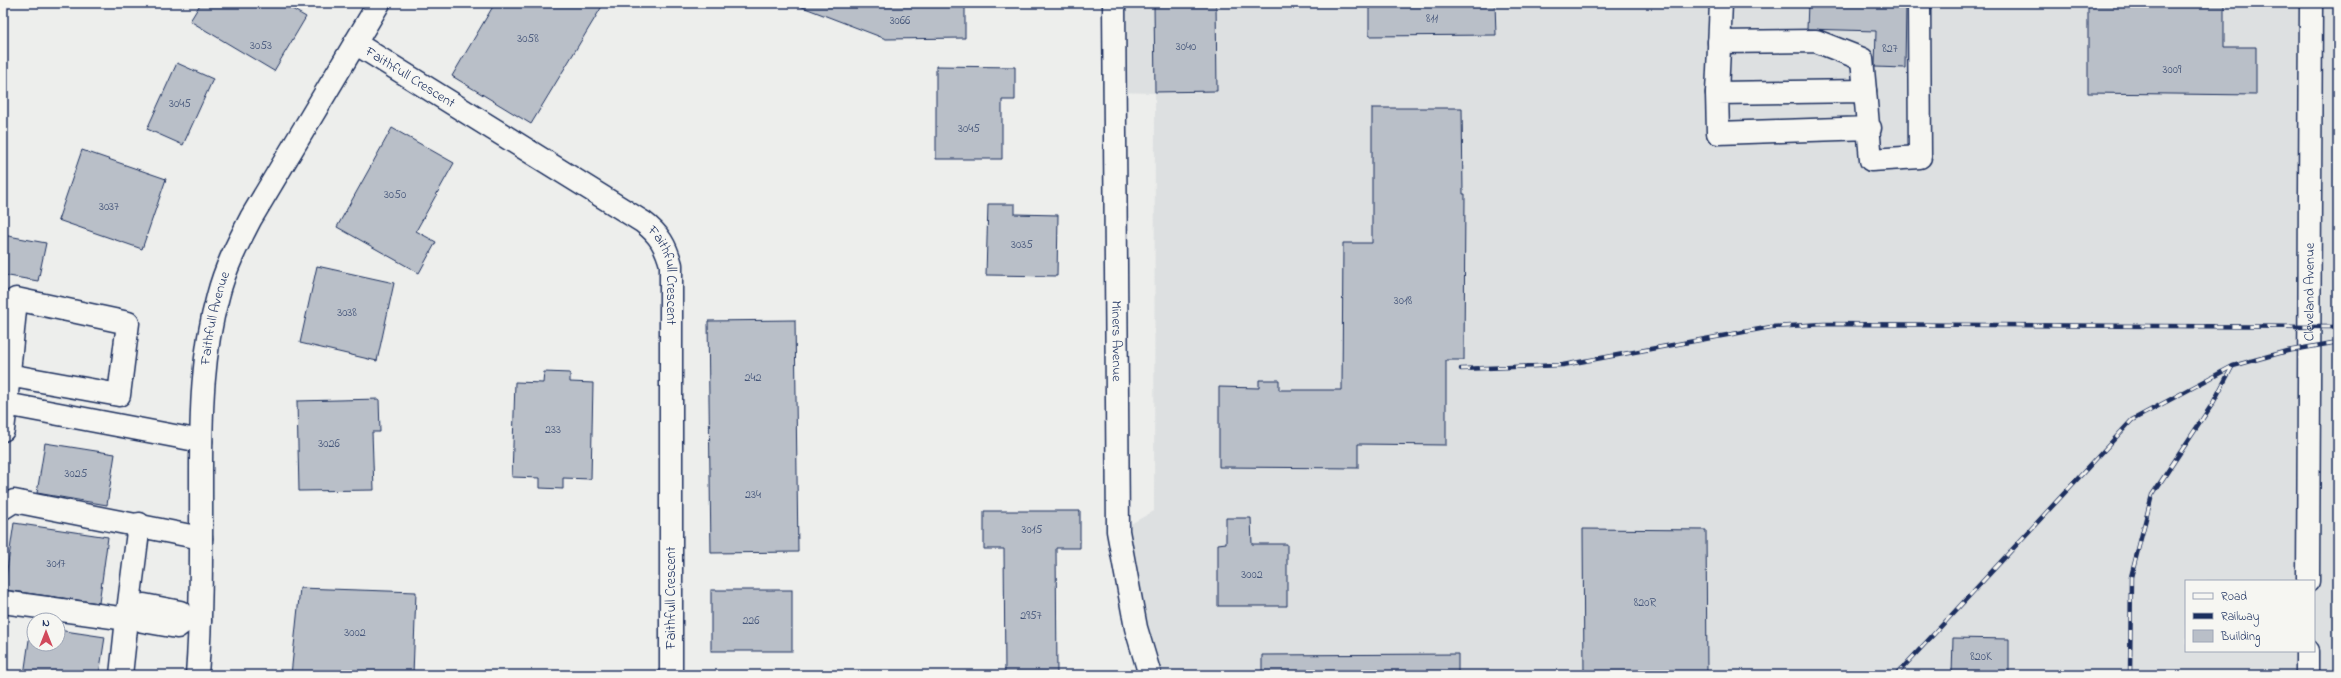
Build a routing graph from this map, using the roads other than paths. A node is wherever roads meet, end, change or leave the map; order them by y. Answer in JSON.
{"nodes":[{"id":1,"x":378,"y":3,"type":"edge"},
{"id":2,"x":1114,"y":3,"type":"edge"},
{"id":3,"x":1721,"y":3,"type":"edge"},
{"id":4,"x":1919,"y":3,"type":"edge"},
{"id":5,"x":2310,"y":3,"type":"edge"},
{"id":6,"x":1719,"y":42,"type":"junction"},
{"id":7,"x":354,"y":43,"type":"junction"},
{"id":8,"x":1866,"y":91,"type":"junction"},
{"id":9,"x":1717,"y":93,"type":"junction"},
{"id":10,"x":1870,"y":128,"type":"junction"},
{"id":11,"x":8,"y":375,"type":"junction"},
{"id":12,"x":6,"y":404,"type":"junction"},
{"id":13,"x":3,"y":430,"type":"edge"},
{"id":14,"x":201,"y":441,"type":"junction"},
{"id":15,"x":3,"y":508,"type":"edge"},
{"id":16,"x":139,"y":524,"type":"junction"},
{"id":17,"x":201,"y":538,"type":"junction"},
{"id":18,"x":2308,"y":580,"type":"edge"},
{"id":19,"x":3,"y":602,"type":"edge"},
{"id":20,"x":130,"y":613,"type":"junction"},
{"id":21,"x":193,"y":621,"type":"junction"},
{"id":22,"x":2307,"y":652,"type":"edge"},
{"id":23,"x":121,"y":675,"type":"edge"},
{"id":24,"x":197,"y":675,"type":"edge"},
{"id":25,"x":671,"y":675,"type":"edge"},
{"id":26,"x":1150,"y":675,"type":"edge"},
{"id":27,"x":2307,"y":675,"type":"edge"}],
"edges":[{"from":1,"to":7,"type":"street","name":"Faithfull Avenue"},
{"from":2,"to":26,"type":"street","name":"Miners Avenue"},
{"from":3,"to":6,"type":"street"},
{"from":4,"to":10,"type":"street"},
{"from":5,"to":18,"type":"street","name":"Cleveland Avenue"},
{"from":6,"to":8,"type":"street"},
{"from":6,"to":9,"type":"street"},
{"from":7,"to":14,"type":"street","name":"Faithfull Avenue"},
{"from":7,"to":25,"type":"street","name":"Faithfull Crescent"},
{"from":8,"to":9,"type":"street"},
{"from":8,"to":10,"type":"street"},
{"from":9,"to":10,"type":"street"},
{"from":11,"to":11,"type":"street"},
{"from":11,"to":12,"type":"street"},
{"from":12,"to":13,"type":"street"},
{"from":12,"to":14,"type":"street"},
{"from":14,"to":17,"type":"street","name":"Faithfull Avenue"},
{"from":15,"to":16,"type":"street"},
{"from":16,"to":17,"type":"street"},
{"from":16,"to":20,"type":"street"},
{"from":17,"to":21,"type":"street","name":"Faithfull Avenue"},
{"from":19,"to":20,"type":"street"},
{"from":20,"to":21,"type":"street"},
{"from":20,"to":23,"type":"street"},
{"from":21,"to":24,"type":"street","name":"Faithfull Avenue"},
{"from":22,"to":27,"type":"street"}]}
